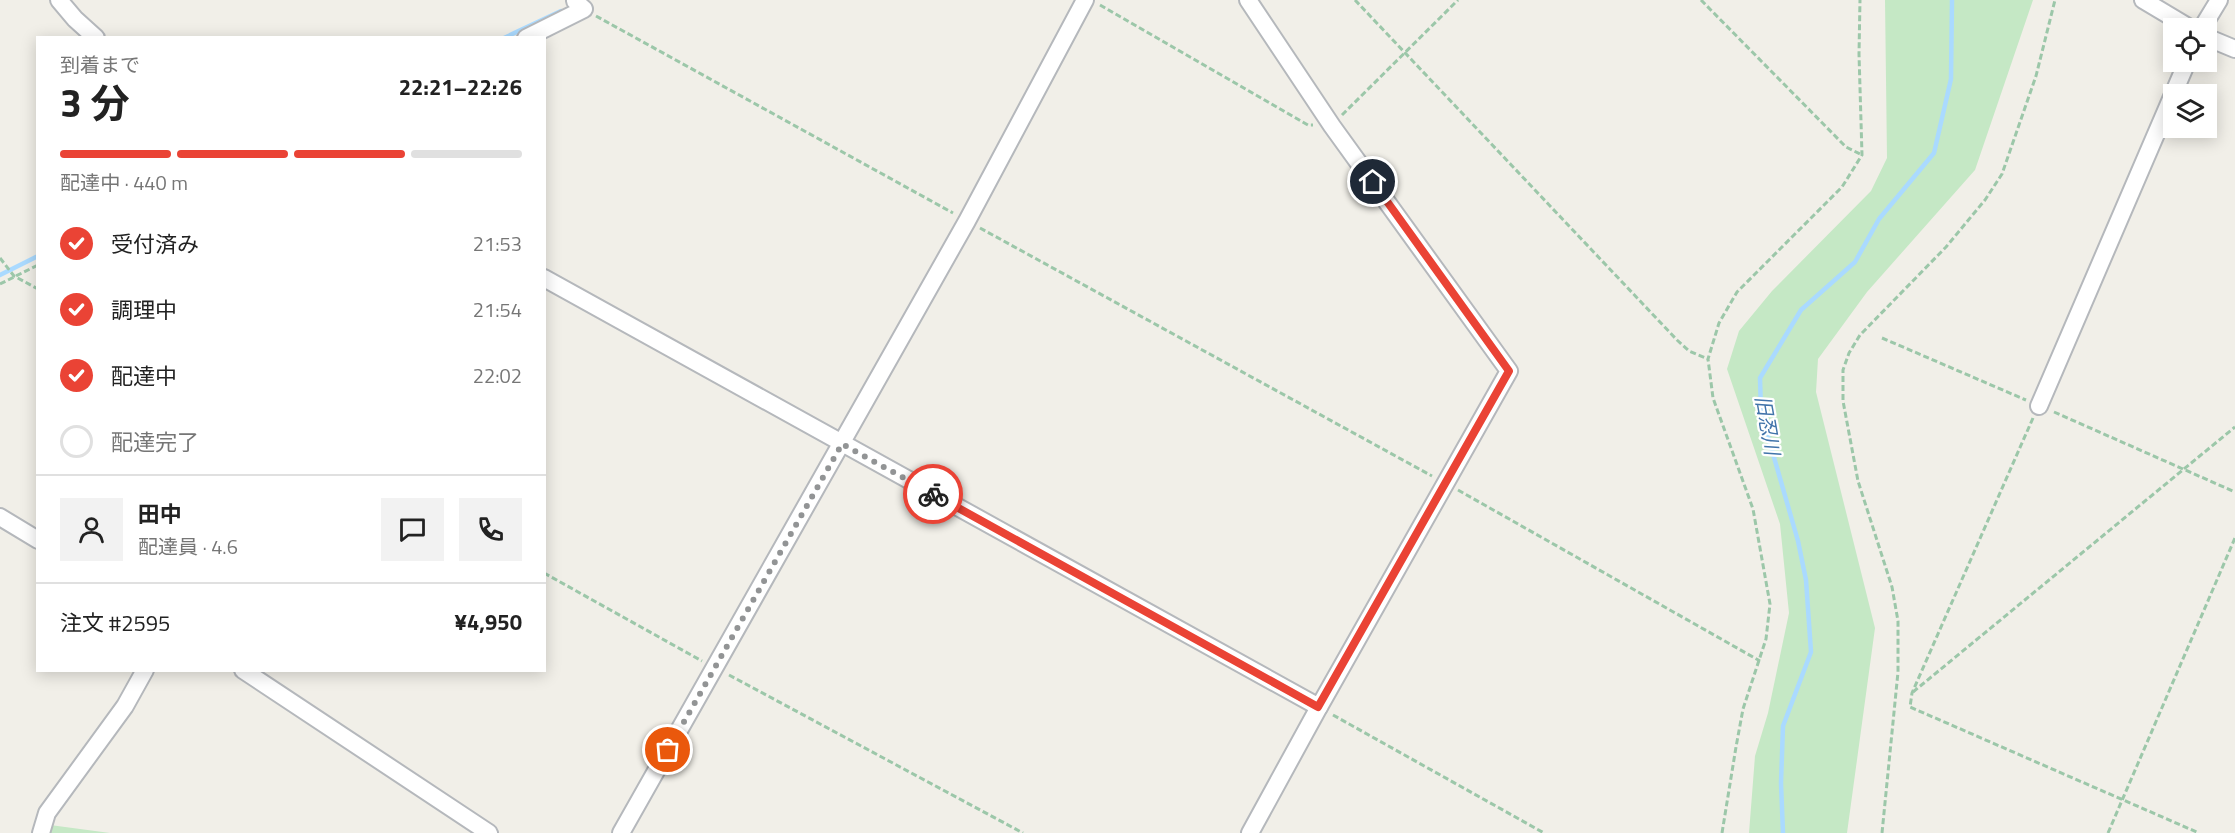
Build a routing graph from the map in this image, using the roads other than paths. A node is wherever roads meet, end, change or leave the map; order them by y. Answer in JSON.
{"nodes":[{"id":1,"x":59,"y":0,"type":"edge"},
{"id":2,"x":1085,"y":0,"type":"edge"},
{"id":3,"x":1248,"y":0,"type":"edge"},
{"id":4,"x":2143,"y":0,"type":"edge"},
{"id":5,"x":2219,"y":0,"type":"edge"},
{"id":6,"x":578,"y":2,"type":"edge"},
{"id":7,"x":2173,"y":18,"type":"edge"},
{"id":8,"x":2208,"y":18,"type":"edge"},
{"id":9,"x":94,"y":36,"type":"edge"},
{"id":10,"x":529,"y":36,"type":"edge"},
{"id":11,"x":2217,"y":42,"type":"edge"},
{"id":12,"x":2235,"y":49,"type":"edge"},
{"id":13,"x":2183,"y":72,"type":"edge"},
{"id":14,"x":546,"y":279,"type":"edge"},
{"id":15,"x":2039,"y":406,"type":"road end"},
{"id":16,"x":842,"y":444,"type":"junction"},
{"id":17,"x":0,"y":517,"type":"edge"},
{"id":18,"x":36,"y":539,"type":"edge"},
{"id":19,"x":144,"y":672,"type":"edge"},
{"id":20,"x":246,"y":672,"type":"edge"},
{"id":21,"x":1318,"y":707,"type":"junction"},
{"id":22,"x":41,"y":833,"type":"edge"},
{"id":23,"x":489,"y":833,"type":"edge"},
{"id":24,"x":621,"y":833,"type":"edge"},
{"id":25,"x":1250,"y":833,"type":"edge"}],
"edges":[{"from":1,"to":9,"type":"street"},
{"from":2,"to":16,"type":"street"},
{"from":3,"to":21,"type":"street"},
{"from":4,"to":7,"type":"street"},
{"from":5,"to":8,"type":"street"},
{"from":6,"to":10,"type":"street"},
{"from":11,"to":12,"type":"street"},
{"from":13,"to":15,"type":"street"},
{"from":14,"to":16,"type":"street"},
{"from":16,"to":21,"type":"street"},
{"from":16,"to":24,"type":"street"},
{"from":17,"to":18,"type":"street"},
{"from":19,"to":22,"type":"street"},
{"from":20,"to":23,"type":"street"},
{"from":21,"to":25,"type":"street"}]}
